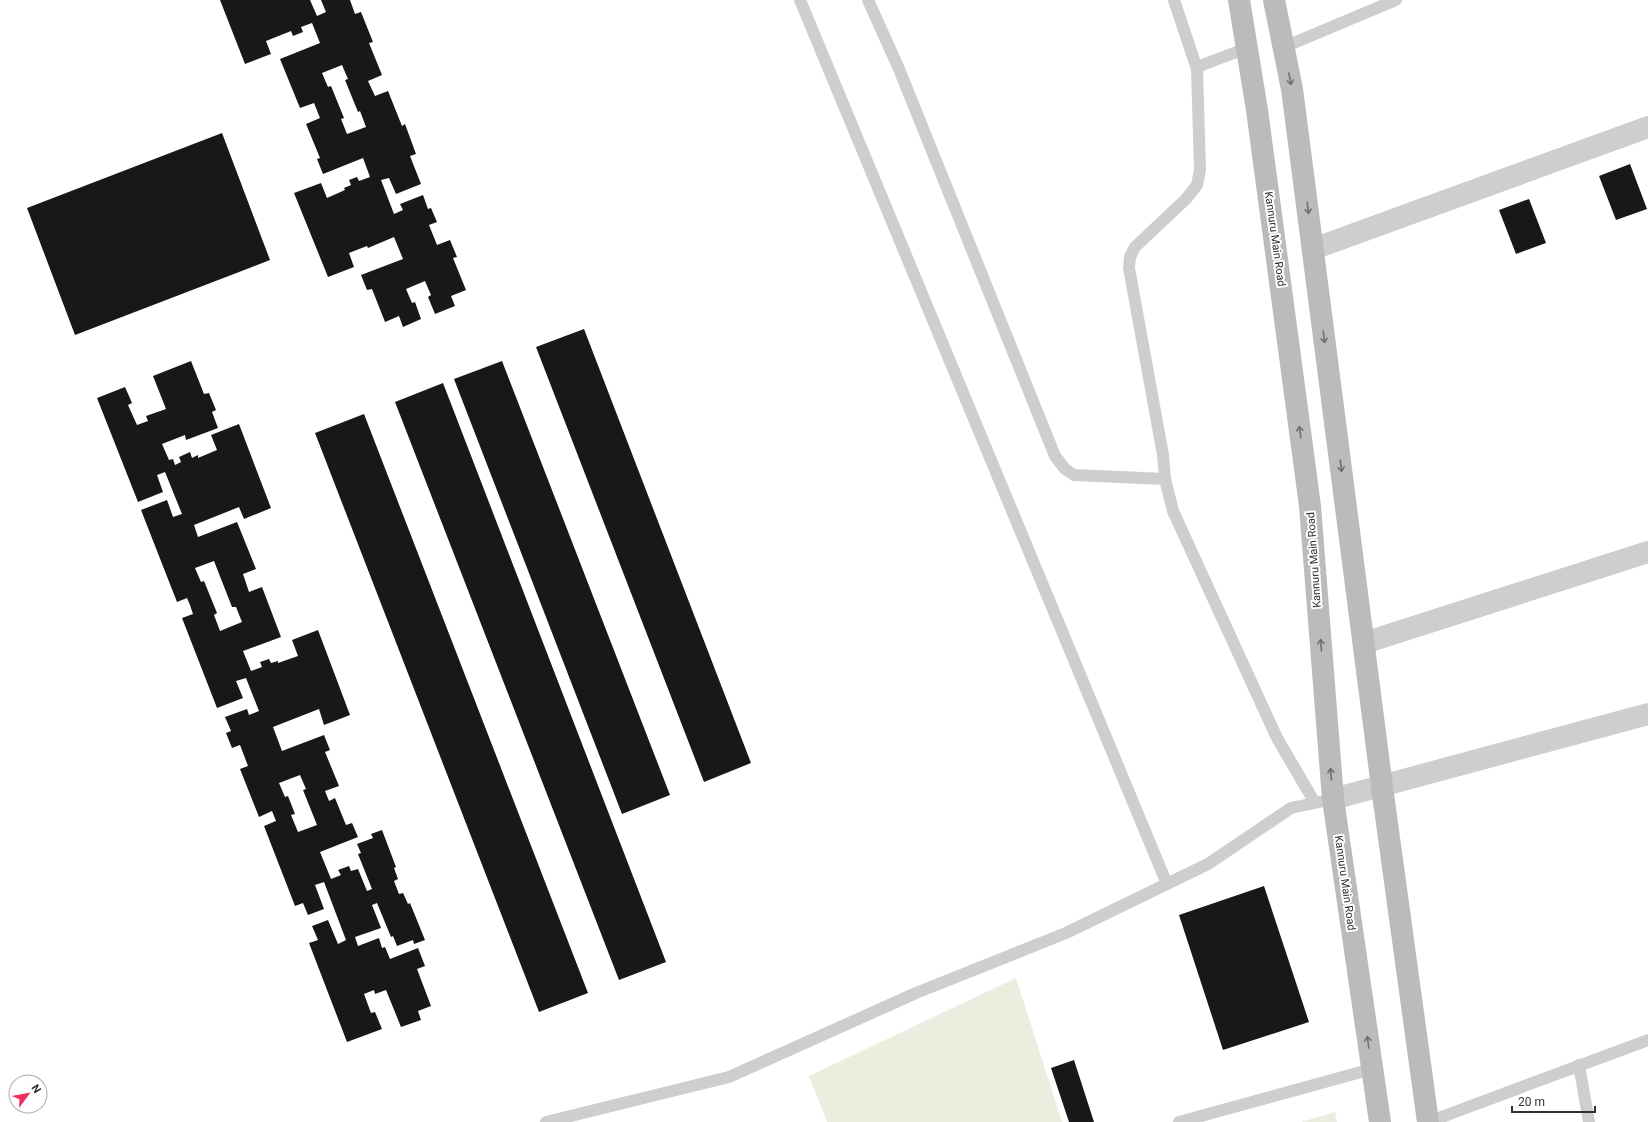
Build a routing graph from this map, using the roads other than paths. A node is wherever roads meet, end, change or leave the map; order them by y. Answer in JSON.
{"nodes":[{"id":1,"x":800,"y":0,"type":"edge"},
{"id":2,"x":868,"y":0,"type":"edge"},
{"id":3,"x":1174,"y":0,"type":"edge"},
{"id":4,"x":1239,"y":0,"type":"edge"},
{"id":5,"x":1274,"y":0,"type":"edge"},
{"id":6,"x":1396,"y":0,"type":"edge"},
{"id":7,"x":1284,"y":47,"type":"junction"},
{"id":8,"x":1247,"y":48,"type":"junction"},
{"id":9,"x":1198,"y":69,"type":"junction"},
{"id":10,"x":1648,"y":127,"type":"edge"},
{"id":11,"x":1313,"y":249,"type":"junction"},
{"id":12,"x":1165,"y":479,"type":"junction"},
{"id":13,"x":1648,"y":552,"type":"edge"},
{"id":14,"x":1364,"y":643,"type":"junction"},
{"id":15,"x":1648,"y":714,"type":"edge"},
{"id":16,"x":1382,"y":787,"type":"junction"},
{"id":17,"x":1324,"y":801,"type":"junction"},
{"id":18,"x":1167,"y":884,"type":"junction"},
{"id":19,"x":1648,"y":1040,"type":"edge"},
{"id":20,"x":1579,"y":1065,"type":"junction"},
{"id":21,"x":1372,"y":1069,"type":"junction"},
{"id":22,"x":546,"y":1122,"type":"edge"},
{"id":23,"x":1179,"y":1122,"type":"edge"},
{"id":24,"x":1380,"y":1122,"type":"edge"},
{"id":25,"x":1428,"y":1122,"type":"edge"},
{"id":26,"x":1589,"y":1122,"type":"edge"}],
"edges":[{"from":1,"to":18,"type":"lane"},
{"from":2,"to":12,"type":"lane"},
{"from":3,"to":9,"type":"lane"},
{"from":4,"to":8,"type":"main road","name":"Kannuru Main Road"},
{"from":5,"to":7,"type":"main road"},
{"from":6,"to":7,"type":"lane"},
{"from":7,"to":11,"type":"main road","one_way":true},
{"from":8,"to":9,"type":"lane"},
{"from":17,"to":8,"type":"main road","name":"Kannuru Main Road","one_way":true},
{"from":9,"to":12,"type":"lane"},
{"from":10,"to":11,"type":"street"},
{"from":11,"to":14,"type":"main road","one_way":true},
{"from":12,"to":17,"type":"lane"},
{"from":13,"to":14,"type":"street"},
{"from":14,"to":16,"type":"main road"},
{"from":15,"to":16,"type":"street"},
{"from":16,"to":17,"type":"street"},
{"from":16,"to":25,"type":"main road"},
{"from":17,"to":18,"type":"lane"},
{"from":21,"to":17,"type":"main road","name":"Kannuru Main Road","one_way":true},
{"from":18,"to":22,"type":"lane"},
{"from":19,"to":20,"type":"lane"},
{"from":20,"to":25,"type":"lane"},
{"from":20,"to":26,"type":"lane"},
{"from":21,"to":23,"type":"lane"},
{"from":21,"to":24,"type":"main road","name":"Kannuru Main Road"}]}
